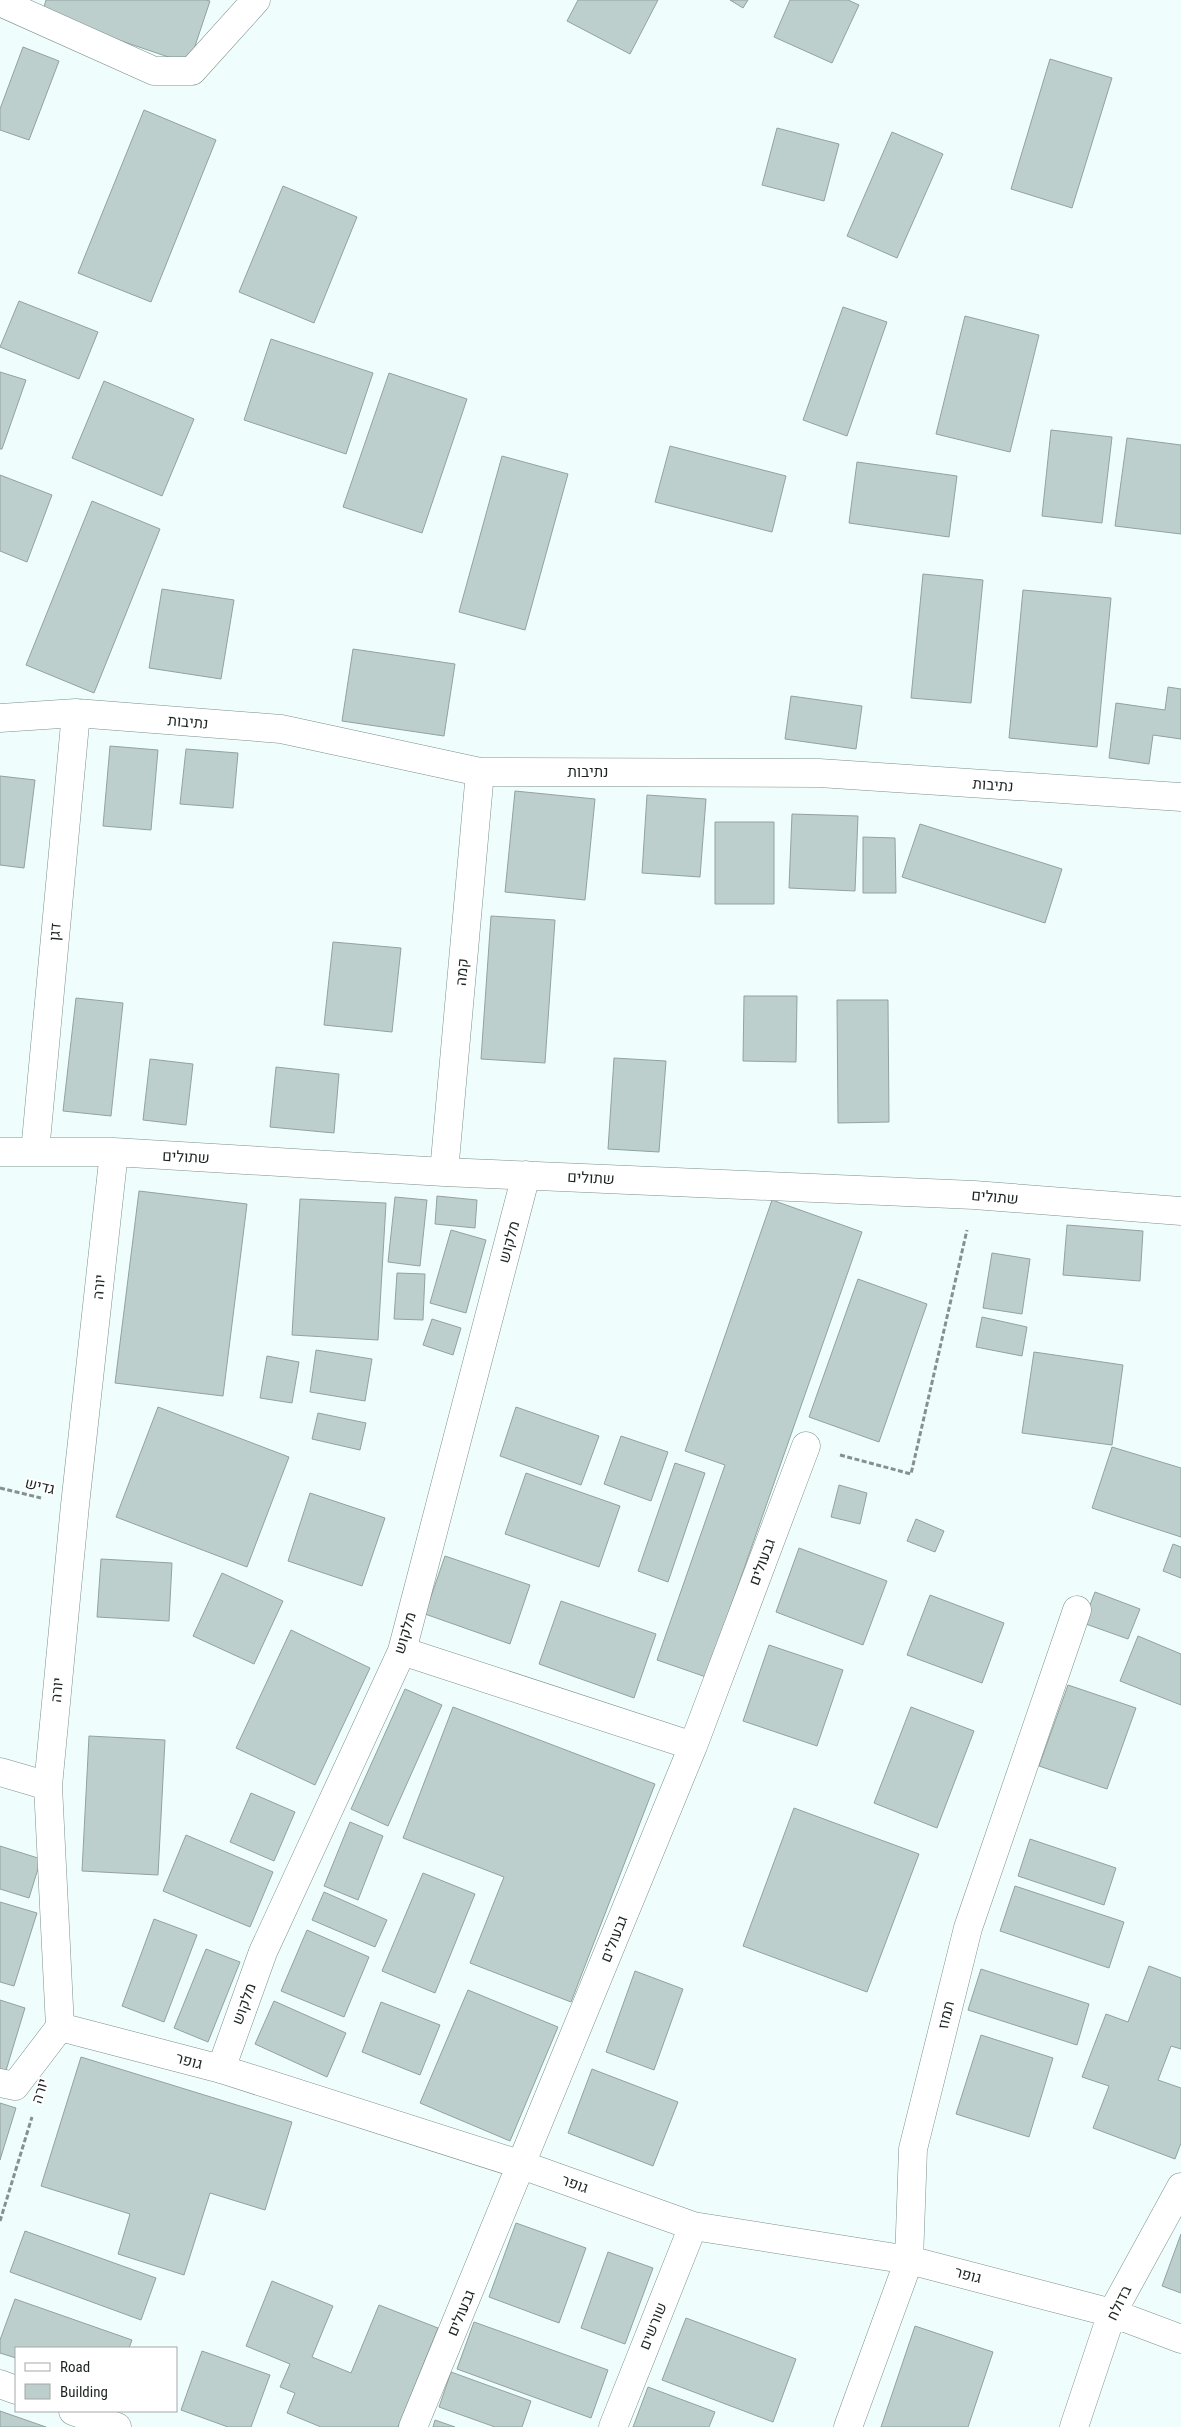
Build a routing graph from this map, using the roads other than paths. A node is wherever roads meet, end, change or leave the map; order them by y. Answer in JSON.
{"nodes":[{"id":1,"x":256,"y":0,"type":"edge"},
{"id":2,"x":0,"y":2,"type":"edge"},
{"id":3,"x":76,"y":713,"type":"junction"},
{"id":4,"x":0,"y":718,"type":"edge"},
{"id":5,"x":480,"y":772,"type":"junction"},
{"id":6,"x":1181,"y":797,"type":"edge"},
{"id":7,"x":0,"y":1152,"type":"edge"},
{"id":8,"x":35,"y":1152,"type":"junction"},
{"id":9,"x":114,"y":1152,"type":"junction"},
{"id":10,"x":444,"y":1172,"type":"junction"},
{"id":11,"x":526,"y":1175,"type":"junction"},
{"id":12,"x":1181,"y":1211,"type":"edge"},
{"id":13,"x":806,"y":1446,"type":"road end"},
{"id":14,"x":1078,"y":1610,"type":"dead end"},
{"id":15,"x":402,"y":1651,"type":"junction"},
{"id":16,"x":692,"y":1746,"type":"junction"},
{"id":17,"x":0,"y":1772,"type":"edge"},
{"id":18,"x":48,"y":1786,"type":"junction"},
{"id":19,"x":60,"y":2027,"type":"junction"},
{"id":20,"x":221,"y":2069,"type":"junction"},
{"id":21,"x":0,"y":2083,"type":"edge"},
{"id":22,"x":522,"y":2165,"type":"junction"},
{"id":23,"x":1181,"y":2187,"type":"edge"},
{"id":24,"x":693,"y":2226,"type":"junction"},
{"id":25,"x":909,"y":2260,"type":"junction"},
{"id":26,"x":1112,"y":2313,"type":"junction"},
{"id":27,"x":1181,"y":2339,"type":"edge"},
{"id":28,"x":0,"y":2384,"type":"edge"},
{"id":29,"x":15,"y":2390,"type":"edge"},
{"id":30,"x":76,"y":2412,"type":"edge"},
{"id":31,"x":118,"y":2427,"type":"edge"},
{"id":32,"x":413,"y":2427,"type":"edge"},
{"id":33,"x":613,"y":2427,"type":"edge"},
{"id":34,"x":848,"y":2427,"type":"edge"},
{"id":35,"x":1074,"y":2427,"type":"edge"}],
"edges":[{"from":1,"to":2,"type":"street"},
{"from":3,"to":4,"type":"street","name":"נתיבות"},
{"from":3,"to":5,"type":"street","name":"נתיבות"},
{"from":3,"to":8,"type":"street","name":"דגן"},
{"from":5,"to":6,"type":"street","name":"נתיבות"},
{"from":5,"to":10,"type":"street","name":"קמה"},
{"from":7,"to":8,"type":"street","name":"שתולים"},
{"from":8,"to":9,"type":"street","name":"שתולים"},
{"from":9,"to":10,"type":"street","name":"שתולים"},
{"from":9,"to":18,"type":"street","name":"יורה"},
{"from":10,"to":11,"type":"street","name":"שתולים"},
{"from":11,"to":12,"type":"street","name":"שתולים"},
{"from":11,"to":15,"type":"street","name":"מלקוש"},
{"from":13,"to":16,"type":"street","name":"גבעולים"},
{"from":14,"to":25,"type":"street","name":"תמוז"},
{"from":15,"to":16,"type":"street"},
{"from":15,"to":20,"type":"street","name":"מלקוש"},
{"from":16,"to":22,"type":"street","name":"גבעולים"},
{"from":17,"to":18,"type":"street"},
{"from":18,"to":19,"type":"street","name":"יורה"},
{"from":19,"to":20,"type":"street","name":"גופר"},
{"from":19,"to":21,"type":"street"},
{"from":20,"to":22,"type":"street","name":"גופר"},
{"from":22,"to":24,"type":"street","name":"גופר"},
{"from":22,"to":32,"type":"street","name":"גבעולים"},
{"from":23,"to":26,"type":"street","name":"בדולח"},
{"from":24,"to":25,"type":"street","name":"גופר"},
{"from":24,"to":33,"type":"street","name":"שורשים"},
{"from":25,"to":26,"type":"street","name":"גופר"},
{"from":25,"to":34,"type":"street","name":"תמוז"},
{"from":26,"to":27,"type":"street","name":"גופר"},
{"from":26,"to":35,"type":"street","name":"בדולח"},
{"from":28,"to":29,"type":"street"},
{"from":30,"to":31,"type":"street"}]}
